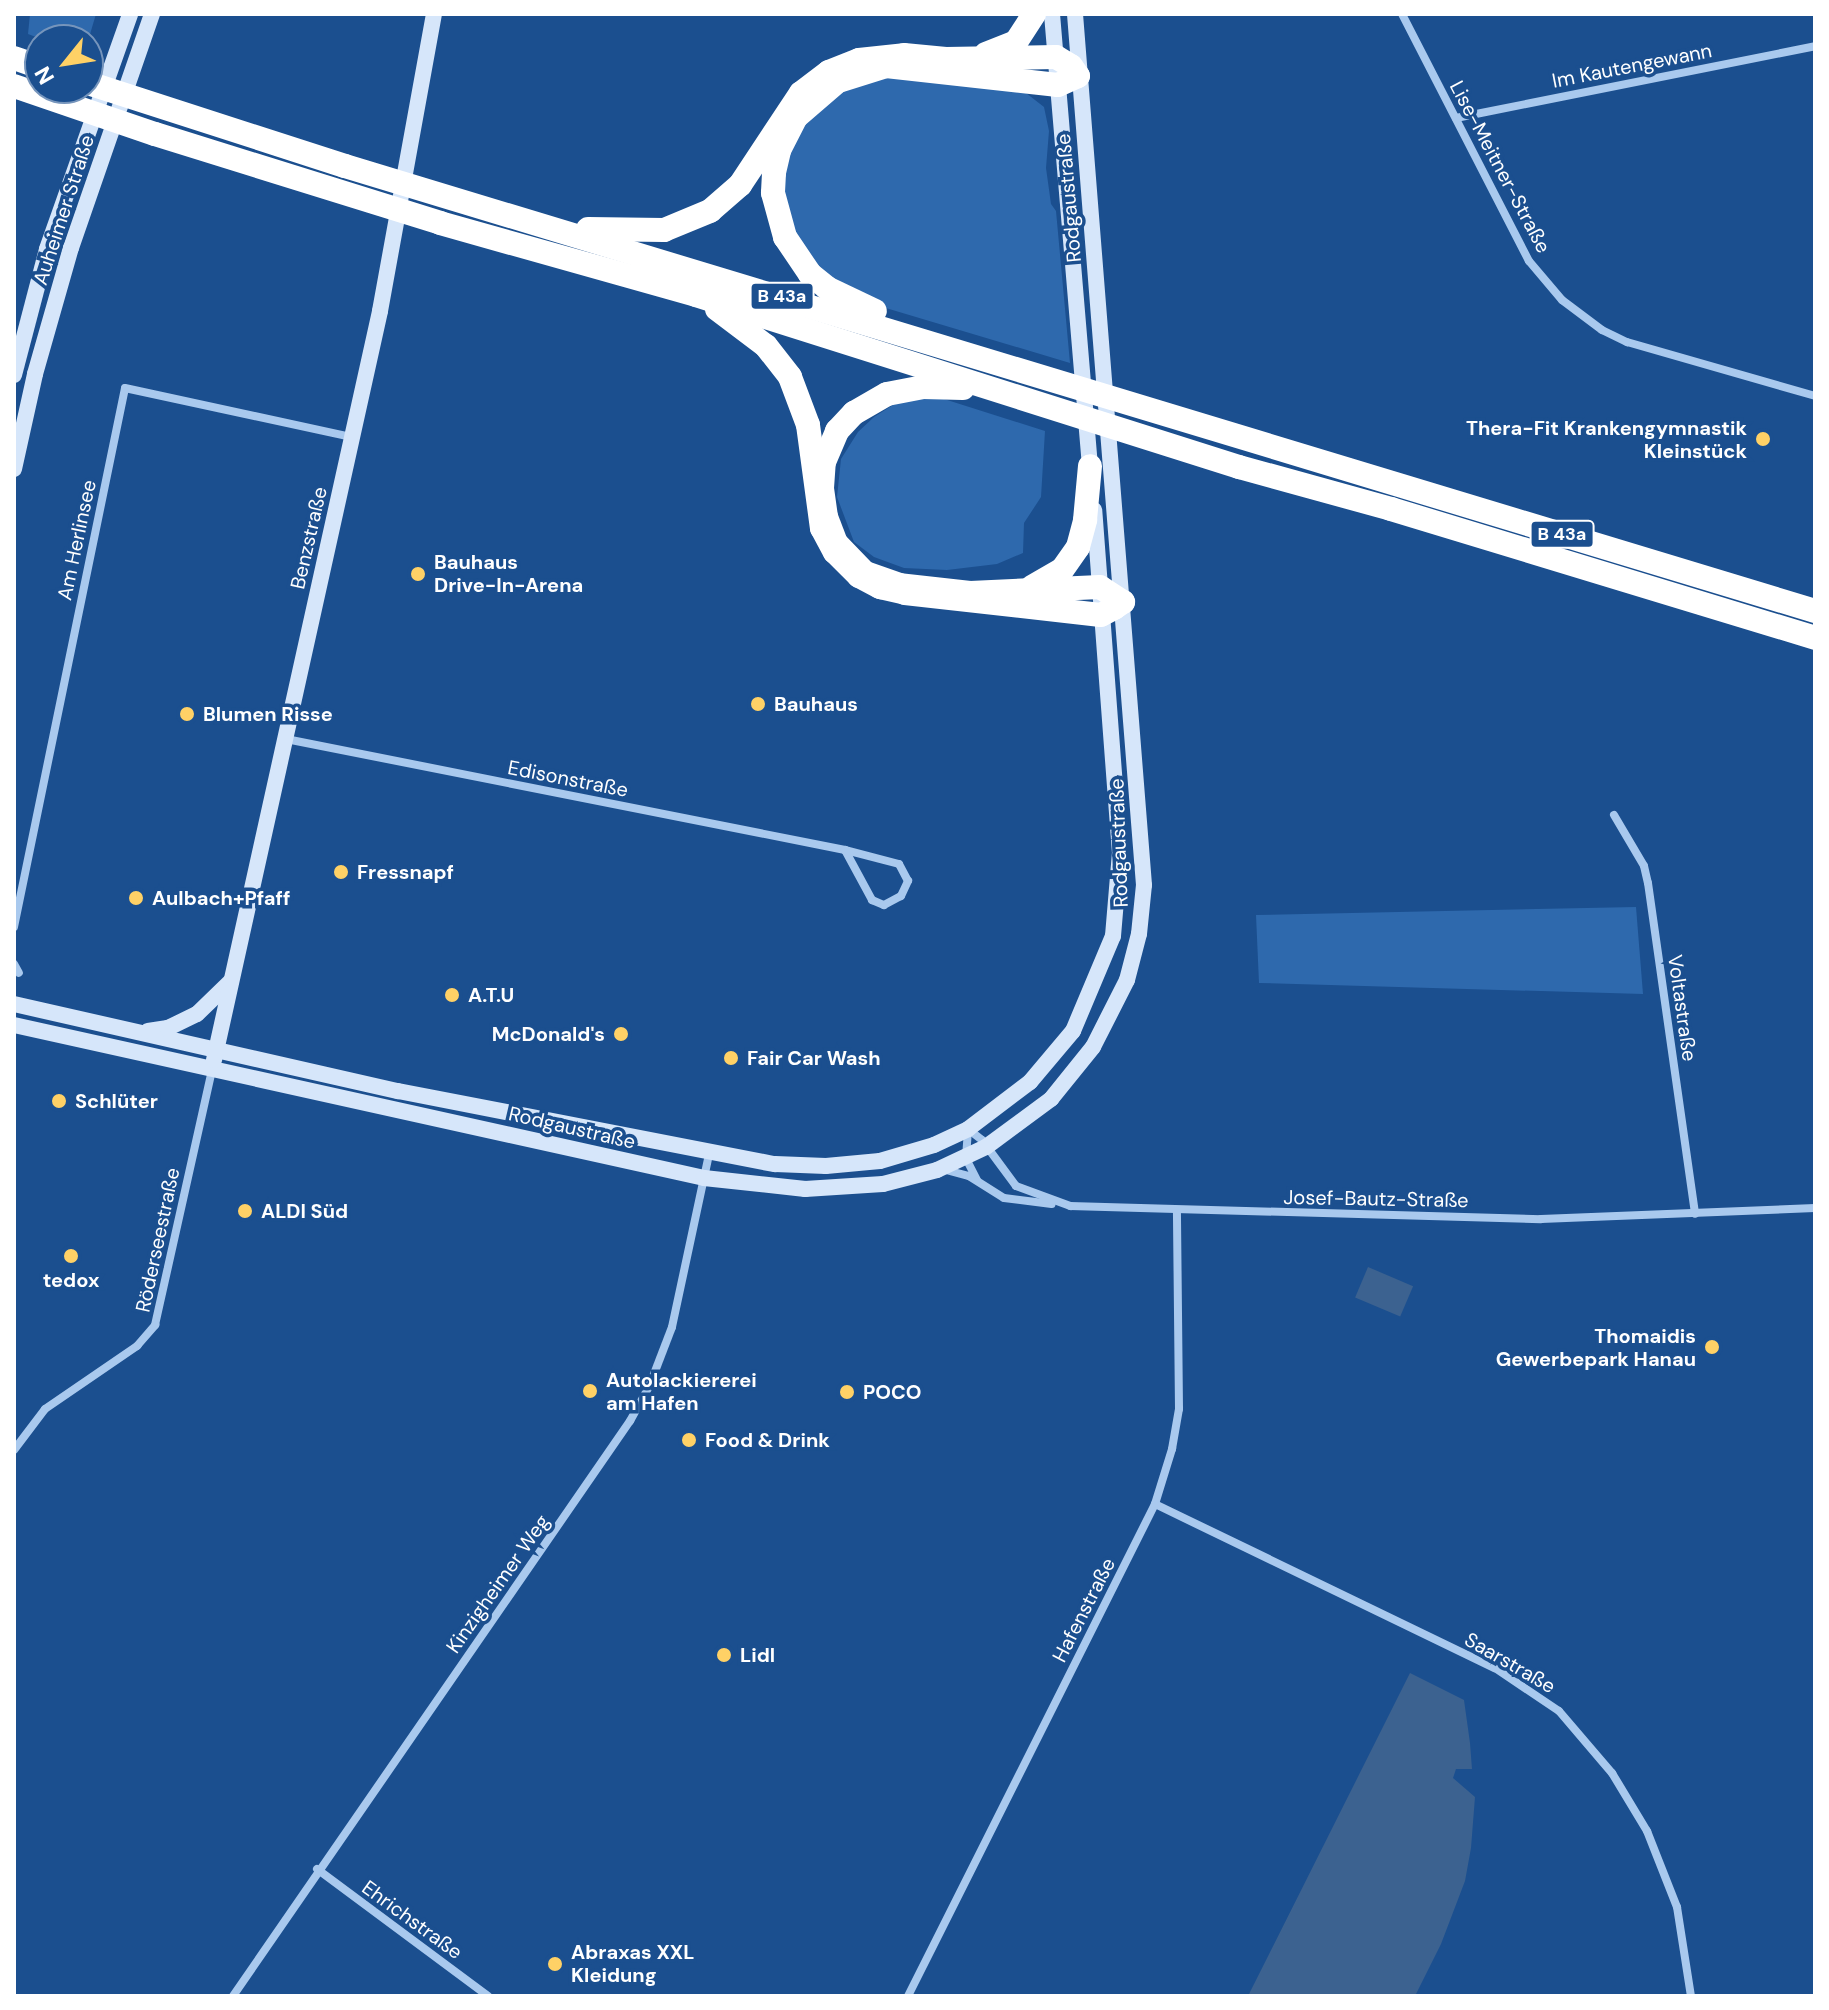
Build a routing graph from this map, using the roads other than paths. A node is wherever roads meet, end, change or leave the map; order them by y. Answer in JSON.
{"nodes":[{"id":1,"x":130,"y":14,"type":"edge"},
{"id":2,"x":152,"y":14,"type":"edge"},
{"id":3,"x":434,"y":14,"type":"edge"},
{"id":4,"x":1034,"y":14,"type":"edge"},
{"id":5,"x":1052,"y":14,"type":"edge"},
{"id":6,"x":1075,"y":14,"type":"edge"},
{"id":7,"x":1402,"y":14,"type":"edge"},
{"id":8,"x":1815,"y":46,"type":"edge"},
{"id":9,"x":1056,"y":57,"type":"junction"},
{"id":10,"x":969,"y":59,"type":"junction"},
{"id":11,"x":1068,"y":80,"type":"junction"},
{"id":12,"x":14,"y":86,"type":"edge"},
{"id":13,"x":104,"y":88,"type":"edge"},
{"id":14,"x":1456,"y":118,"type":"junction"},
{"id":15,"x":550,"y":227,"type":"junction"},
{"id":16,"x":696,"y":295,"type":"junction"},
{"id":17,"x":1013,"y":369,"type":"junction"},
{"id":18,"x":14,"y":375,"type":"edge"},
{"id":19,"x":1016,"y":396,"type":"junction"},
{"id":20,"x":1815,"y":396,"type":"edge"},
{"id":21,"x":352,"y":437,"type":"junction"},
{"id":22,"x":1090,"y":466,"type":"junction"},
{"id":23,"x":14,"y":469,"type":"edge"},
{"id":24,"x":1100,"y":587,"type":"junction"},
{"id":25,"x":1025,"y":590,"type":"junction"},
{"id":26,"x":1123,"y":602,"type":"junction"},
{"id":27,"x":1815,"y":611,"type":"edge"},
{"id":28,"x":1101,"y":615,"type":"junction"},
{"id":29,"x":1815,"y":638,"type":"edge"},
{"id":30,"x":285,"y":738,"type":"junction"},
{"id":31,"x":1614,"y":815,"type":"dead end"},
{"id":32,"x":845,"y":850,"type":"junction"},
{"id":33,"x":14,"y":927,"type":"edge"},
{"id":34,"x":14,"y":964,"type":"edge"},
{"id":35,"x":19,"y":973,"type":"dead end"},
{"id":36,"x":231,"y":981,"type":"junction"},
{"id":37,"x":14,"y":1004,"type":"edge"},
{"id":38,"x":14,"y":1025,"type":"edge"},
{"id":39,"x":142,"y":1032,"type":"junction"},
{"id":40,"x":216,"y":1050,"type":"junction"},
{"id":41,"x":212,"y":1069,"type":"junction"},
{"id":42,"x":968,"y":1129,"type":"junction"},
{"id":43,"x":986,"y":1147,"type":"junction"},
{"id":44,"x":709,"y":1154,"type":"junction"},
{"id":45,"x":966,"y":1158,"type":"junction"},
{"id":46,"x":937,"y":1170,"type":"junction"},
{"id":47,"x":704,"y":1178,"type":"junction"},
{"id":48,"x":977,"y":1180,"type":"junction"},
{"id":49,"x":1064,"y":1205,"type":"junction"},
{"id":50,"x":1815,"y":1208,"type":"edge"},
{"id":51,"x":1177,"y":1211,"type":"junction"},
{"id":52,"x":1695,"y":1214,"type":"junction"},
{"id":53,"x":14,"y":1450,"type":"edge"},
{"id":54,"x":1155,"y":1504,"type":"junction"},
{"id":55,"x":317,"y":1869,"type":"junction"},
{"id":56,"x":233,"y":1996,"type":"edge"},
{"id":57,"x":488,"y":1996,"type":"edge"},
{"id":58,"x":908,"y":1996,"type":"edge"},
{"id":59,"x":1691,"y":1996,"type":"edge"}],
"edges":[{"from":1,"to":18,"type":"main road","name":"Auheimer Straße"},
{"from":2,"to":23,"type":"main road","name":"Auheimer Straße"},
{"from":3,"to":21,"type":"main road","name":"Benzstraße"},
{"from":4,"to":10,"type":"highway"},
{"from":5,"to":9,"type":"main road"},
{"from":6,"to":11,"type":"main road","name":"Rodgaustraße"},
{"from":7,"to":14,"type":"street","name":"Lise-Meitner-Straße"},
{"from":8,"to":14,"type":"street","name":"Im Kautengewann"},
{"from":9,"to":10,"type":"highway"},
{"from":9,"to":11,"type":"highway"},
{"from":10,"to":15,"type":"highway"},
{"from":11,"to":17,"type":"highway"},
{"from":11,"to":22,"type":"main road","name":"Rodgaustraße"},
{"from":11,"to":26,"type":"main road","name":"Rodgaustraße"},
{"from":12,"to":16,"type":"highway","number":"B 43a"},
{"from":13,"to":15,"type":"highway","number":"B 43a"},
{"from":14,"to":20,"type":"street","name":"Lise-Meitner-Straße"},
{"from":15,"to":17,"type":"highway","number":"B 43a"},
{"from":16,"to":19,"type":"highway","number":"B 43a"},
{"from":16,"to":28,"type":"highway"},
{"from":17,"to":27,"type":"highway","number":"B 43a"},
{"from":19,"to":25,"type":"highway"},
{"from":19,"to":29,"type":"highway","number":"B 43a"},
{"from":21,"to":30,"type":"main road","name":"Benzstraße"},
{"from":21,"to":33,"type":"street","name":"Am Herlinsee"},
{"from":22,"to":24,"type":"main road","name":"Rodgaustraße"},
{"from":22,"to":25,"type":"highway"},
{"from":24,"to":25,"type":"highway"},
{"from":24,"to":26,"type":"highway"},
{"from":24,"to":28,"type":"main road","name":"Rodgaustraße"},
{"from":26,"to":28,"type":"highway"},
{"from":26,"to":43,"type":"main road","name":"Rodgaustraße"},
{"from":28,"to":42,"type":"main road","name":"Rodgaustraße"},
{"from":30,"to":32,"type":"street","name":"Edisonstraße"},
{"from":30,"to":36,"type":"main road","name":"Benzstraße"},
{"from":31,"to":52,"type":"street","name":"Voltastraße"},
{"from":32,"to":32,"type":"street","name":"Edisonstraße"},
{"from":34,"to":35,"type":"street"},
{"from":36,"to":39,"type":"main road"},
{"from":36,"to":40,"type":"main road","name":"Benzstraße"},
{"from":37,"to":39,"type":"main road","name":"Rodgaustraße"},
{"from":38,"to":41,"type":"main road","name":"Rodgaustraße"},
{"from":39,"to":40,"type":"main road","name":"Rodgaustraße"},
{"from":40,"to":41,"type":"main road","name":"Benzstraße"},
{"from":40,"to":44,"type":"main road","name":"Rodgaustraße"},
{"from":41,"to":47,"type":"main road","name":"Rodgaustraße"},
{"from":41,"to":53,"type":"street","name":"Röderseestraße"},
{"from":42,"to":43,"type":"street","name":"Josef-Bautz-Straße"},
{"from":42,"to":44,"type":"main road","name":"Rodgaustraße"},
{"from":42,"to":45,"type":"street"},
{"from":43,"to":45,"type":"main road","name":"Rodgaustraße"},
{"from":43,"to":49,"type":"street","name":"Josef-Bautz-Straße"},
{"from":44,"to":47,"type":"street","name":"Kinzigheimer Weg"},
{"from":45,"to":46,"type":"main road","name":"Rodgaustraße"},
{"from":45,"to":48,"type":"street"},
{"from":46,"to":47,"type":"main road","name":"Rodgaustraße"},
{"from":46,"to":48,"type":"street"},
{"from":47,"to":55,"type":"street","name":"Kinzigheimer Weg"},
{"from":48,"to":49,"type":"street"},
{"from":49,"to":51,"type":"street","name":"Josef-Bautz-Straße"},
{"from":50,"to":52,"type":"street","name":"Josef-Bautz-Straße"},
{"from":51,"to":52,"type":"street","name":"Josef-Bautz-Straße"},
{"from":51,"to":54,"type":"street","name":"Hafenstraße"},
{"from":54,"to":58,"type":"street","name":"Hafenstraße"},
{"from":54,"to":59,"type":"street","name":"Saarstraße"},
{"from":55,"to":56,"type":"street","name":"Kinzigheimer Weg"},
{"from":55,"to":57,"type":"street","name":"Ehrichstraße"}]}
